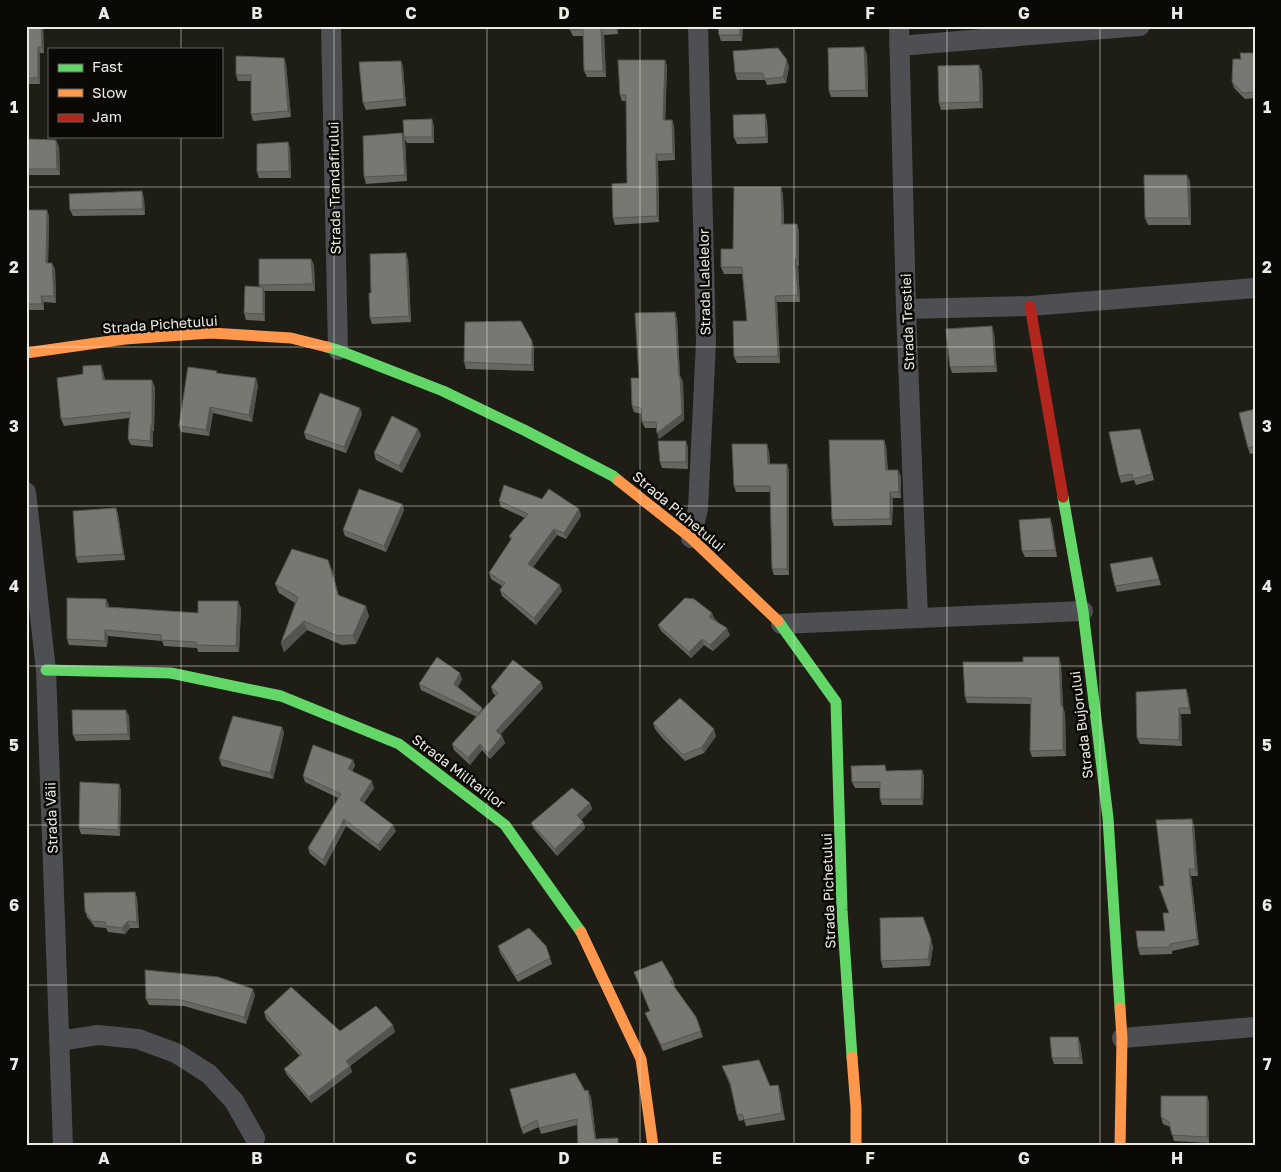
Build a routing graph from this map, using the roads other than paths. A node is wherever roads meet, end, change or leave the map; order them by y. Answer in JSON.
{"nodes":[{"id":1,"x":331,"y":26,"type":"edge"},
{"id":2,"x":698,"y":26,"type":"edge"},
{"id":3,"x":1140,"y":26,"type":"edge"},
{"id":4,"x":899,"y":36,"type":"edge"},
{"id":5,"x":1255,"y":288,"type":"edge"},
{"id":6,"x":1030,"y":306,"type":"junction"},
{"id":7,"x":906,"y":309,"type":"junction"},
{"id":8,"x":338,"y":350,"type":"junction"},
{"id":9,"x":26,"y":353,"type":"edge"},
{"id":10,"x":26,"y":492,"type":"edge"},
{"id":11,"x":691,"y":538,"type":"junction"},
{"id":12,"x":1083,"y":611,"type":"junction"},
{"id":13,"x":918,"y":618,"type":"junction"},
{"id":14,"x":781,"y":624,"type":"junction"},
{"id":15,"x":46,"y":670,"type":"junction"},
{"id":16,"x":1255,"y":1028,"type":"edge"},
{"id":17,"x":1122,"y":1038,"type":"junction"},
{"id":18,"x":59,"y":1041,"type":"junction"},
{"id":19,"x":255,"y":1138,"type":"dead end"},
{"id":20,"x":63,"y":1146,"type":"edge"},
{"id":21,"x":653,"y":1146,"type":"edge"},
{"id":22,"x":856,"y":1146,"type":"edge"},
{"id":23,"x":1120,"y":1146,"type":"edge"}],
"edges":[{"from":1,"to":8,"type":"street","name":"Strada Trandafirului"},
{"from":2,"to":11,"type":"street","name":"Strada Lalelelor"},
{"from":3,"to":4,"type":"street"},
{"from":4,"to":7,"type":"street","name":"Strada Trestiei"},
{"from":5,"to":6,"type":"street"},
{"from":6,"to":7,"type":"street"},
{"from":6,"to":12,"type":"street","name":"Strada Bujorului"},
{"from":7,"to":13,"type":"street","name":"Strada Trestiei"},
{"from":8,"to":9,"type":"street","name":"Strada Pichetului"},
{"from":8,"to":11,"type":"street","name":"Strada Pichetului"},
{"from":10,"to":15,"type":"street","name":"Strada Văii"},
{"from":11,"to":14,"type":"street","name":"Strada Pichetului"},
{"from":12,"to":13,"type":"street"},
{"from":12,"to":17,"type":"street","name":"Strada Bujorului"},
{"from":13,"to":14,"type":"street"},
{"from":14,"to":22,"type":"street","name":"Strada Pichetului"},
{"from":15,"to":18,"type":"street","name":"Strada Văii"},
{"from":15,"to":21,"type":"street","name":"Strada Militarilor"},
{"from":16,"to":17,"type":"street"},
{"from":17,"to":23,"type":"street","name":"Strada Bujorului"},
{"from":18,"to":19,"type":"street"},
{"from":18,"to":20,"type":"street","name":"Strada Văii"}]}
